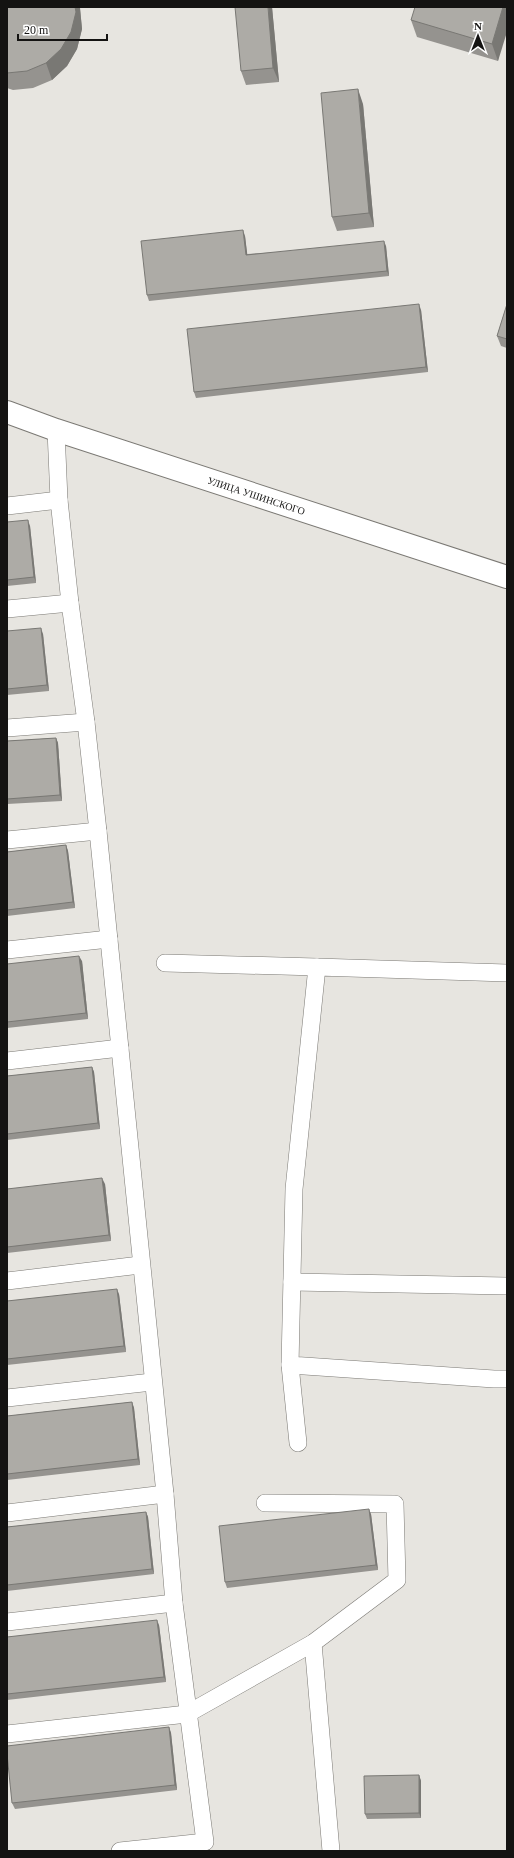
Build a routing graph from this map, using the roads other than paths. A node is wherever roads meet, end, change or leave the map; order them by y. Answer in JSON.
{"nodes":[{"id":1,"x":7,"y":412,"type":"edge"},
{"id":2,"x":56,"y":430,"type":"junction"},
{"id":3,"x":59,"y":500,"type":"junction"},
{"id":4,"x":7,"y":506,"type":"edge"},
{"id":5,"x":507,"y":577,"type":"edge"},
{"id":6,"x":70,"y":603,"type":"junction"},
{"id":7,"x":7,"y":609,"type":"edge"},
{"id":8,"x":86,"y":722,"type":"junction"},
{"id":9,"x":7,"y":728,"type":"edge"},
{"id":10,"x":98,"y":831,"type":"junction"},
{"id":11,"x":7,"y":840,"type":"edge"},
{"id":12,"x":109,"y":938,"type":"junction"},
{"id":13,"x":7,"y":950,"type":"edge"},
{"id":14,"x":165,"y":963,"type":"dead end"},
{"id":15,"x":317,"y":967,"type":"junction"},
{"id":16,"x":507,"y":973,"type":"edge"},
{"id":17,"x":120,"y":1048,"type":"junction"},
{"id":18,"x":7,"y":1061,"type":"edge"},
{"id":19,"x":140,"y":1266,"type":"junction"},
{"id":20,"x":7,"y":1281,"type":"edge"},
{"id":21,"x":292,"y":1282,"type":"junction"},
{"id":22,"x":507,"y":1286,"type":"edge"},
{"id":23,"x":290,"y":1365,"type":"junction"},
{"id":24,"x":507,"y":1379,"type":"edge"},
{"id":25,"x":152,"y":1382,"type":"junction"},
{"id":26,"x":7,"y":1398,"type":"edge"},
{"id":27,"x":298,"y":1443,"type":"dead end"},
{"id":28,"x":165,"y":1494,"type":"junction"},
{"id":29,"x":265,"y":1503,"type":"dead end"},
{"id":30,"x":7,"y":1513,"type":"edge"},
{"id":31,"x":174,"y":1603,"type":"junction"},
{"id":32,"x":7,"y":1622,"type":"edge"},
{"id":33,"x":313,"y":1643,"type":"junction"},
{"id":34,"x":188,"y":1714,"type":"junction"},
{"id":35,"x":7,"y":1734,"type":"edge"},
{"id":36,"x":120,"y":1851,"type":"edge"},
{"id":37,"x":331,"y":1851,"type":"edge"}],
"edges":[{"from":1,"to":2,"type":"street","name":"УЛИЦА УШИНСКОГО"},
{"from":2,"to":3,"type":"lane"},
{"from":2,"to":5,"type":"street","name":"УЛИЦА УШИНСКОГО"},
{"from":3,"to":4,"type":"lane"},
{"from":3,"to":6,"type":"lane"},
{"from":6,"to":7,"type":"lane"},
{"from":6,"to":8,"type":"lane"},
{"from":8,"to":9,"type":"lane"},
{"from":8,"to":10,"type":"lane"},
{"from":10,"to":11,"type":"lane"},
{"from":10,"to":12,"type":"lane"},
{"from":12,"to":13,"type":"lane"},
{"from":12,"to":17,"type":"lane"},
{"from":14,"to":15,"type":"lane"},
{"from":15,"to":16,"type":"lane"},
{"from":15,"to":21,"type":"lane"},
{"from":17,"to":18,"type":"lane"},
{"from":17,"to":19,"type":"lane"},
{"from":19,"to":20,"type":"lane"},
{"from":19,"to":25,"type":"lane"},
{"from":21,"to":22,"type":"lane"},
{"from":21,"to":23,"type":"lane"},
{"from":23,"to":24,"type":"lane"},
{"from":23,"to":27,"type":"lane"},
{"from":25,"to":26,"type":"lane"},
{"from":25,"to":28,"type":"lane"},
{"from":28,"to":30,"type":"lane"},
{"from":28,"to":31,"type":"lane"},
{"from":29,"to":33,"type":"lane"},
{"from":31,"to":32,"type":"lane"},
{"from":31,"to":34,"type":"lane"},
{"from":33,"to":34,"type":"lane"},
{"from":33,"to":37,"type":"lane"},
{"from":34,"to":35,"type":"lane"},
{"from":34,"to":36,"type":"lane"}]}
